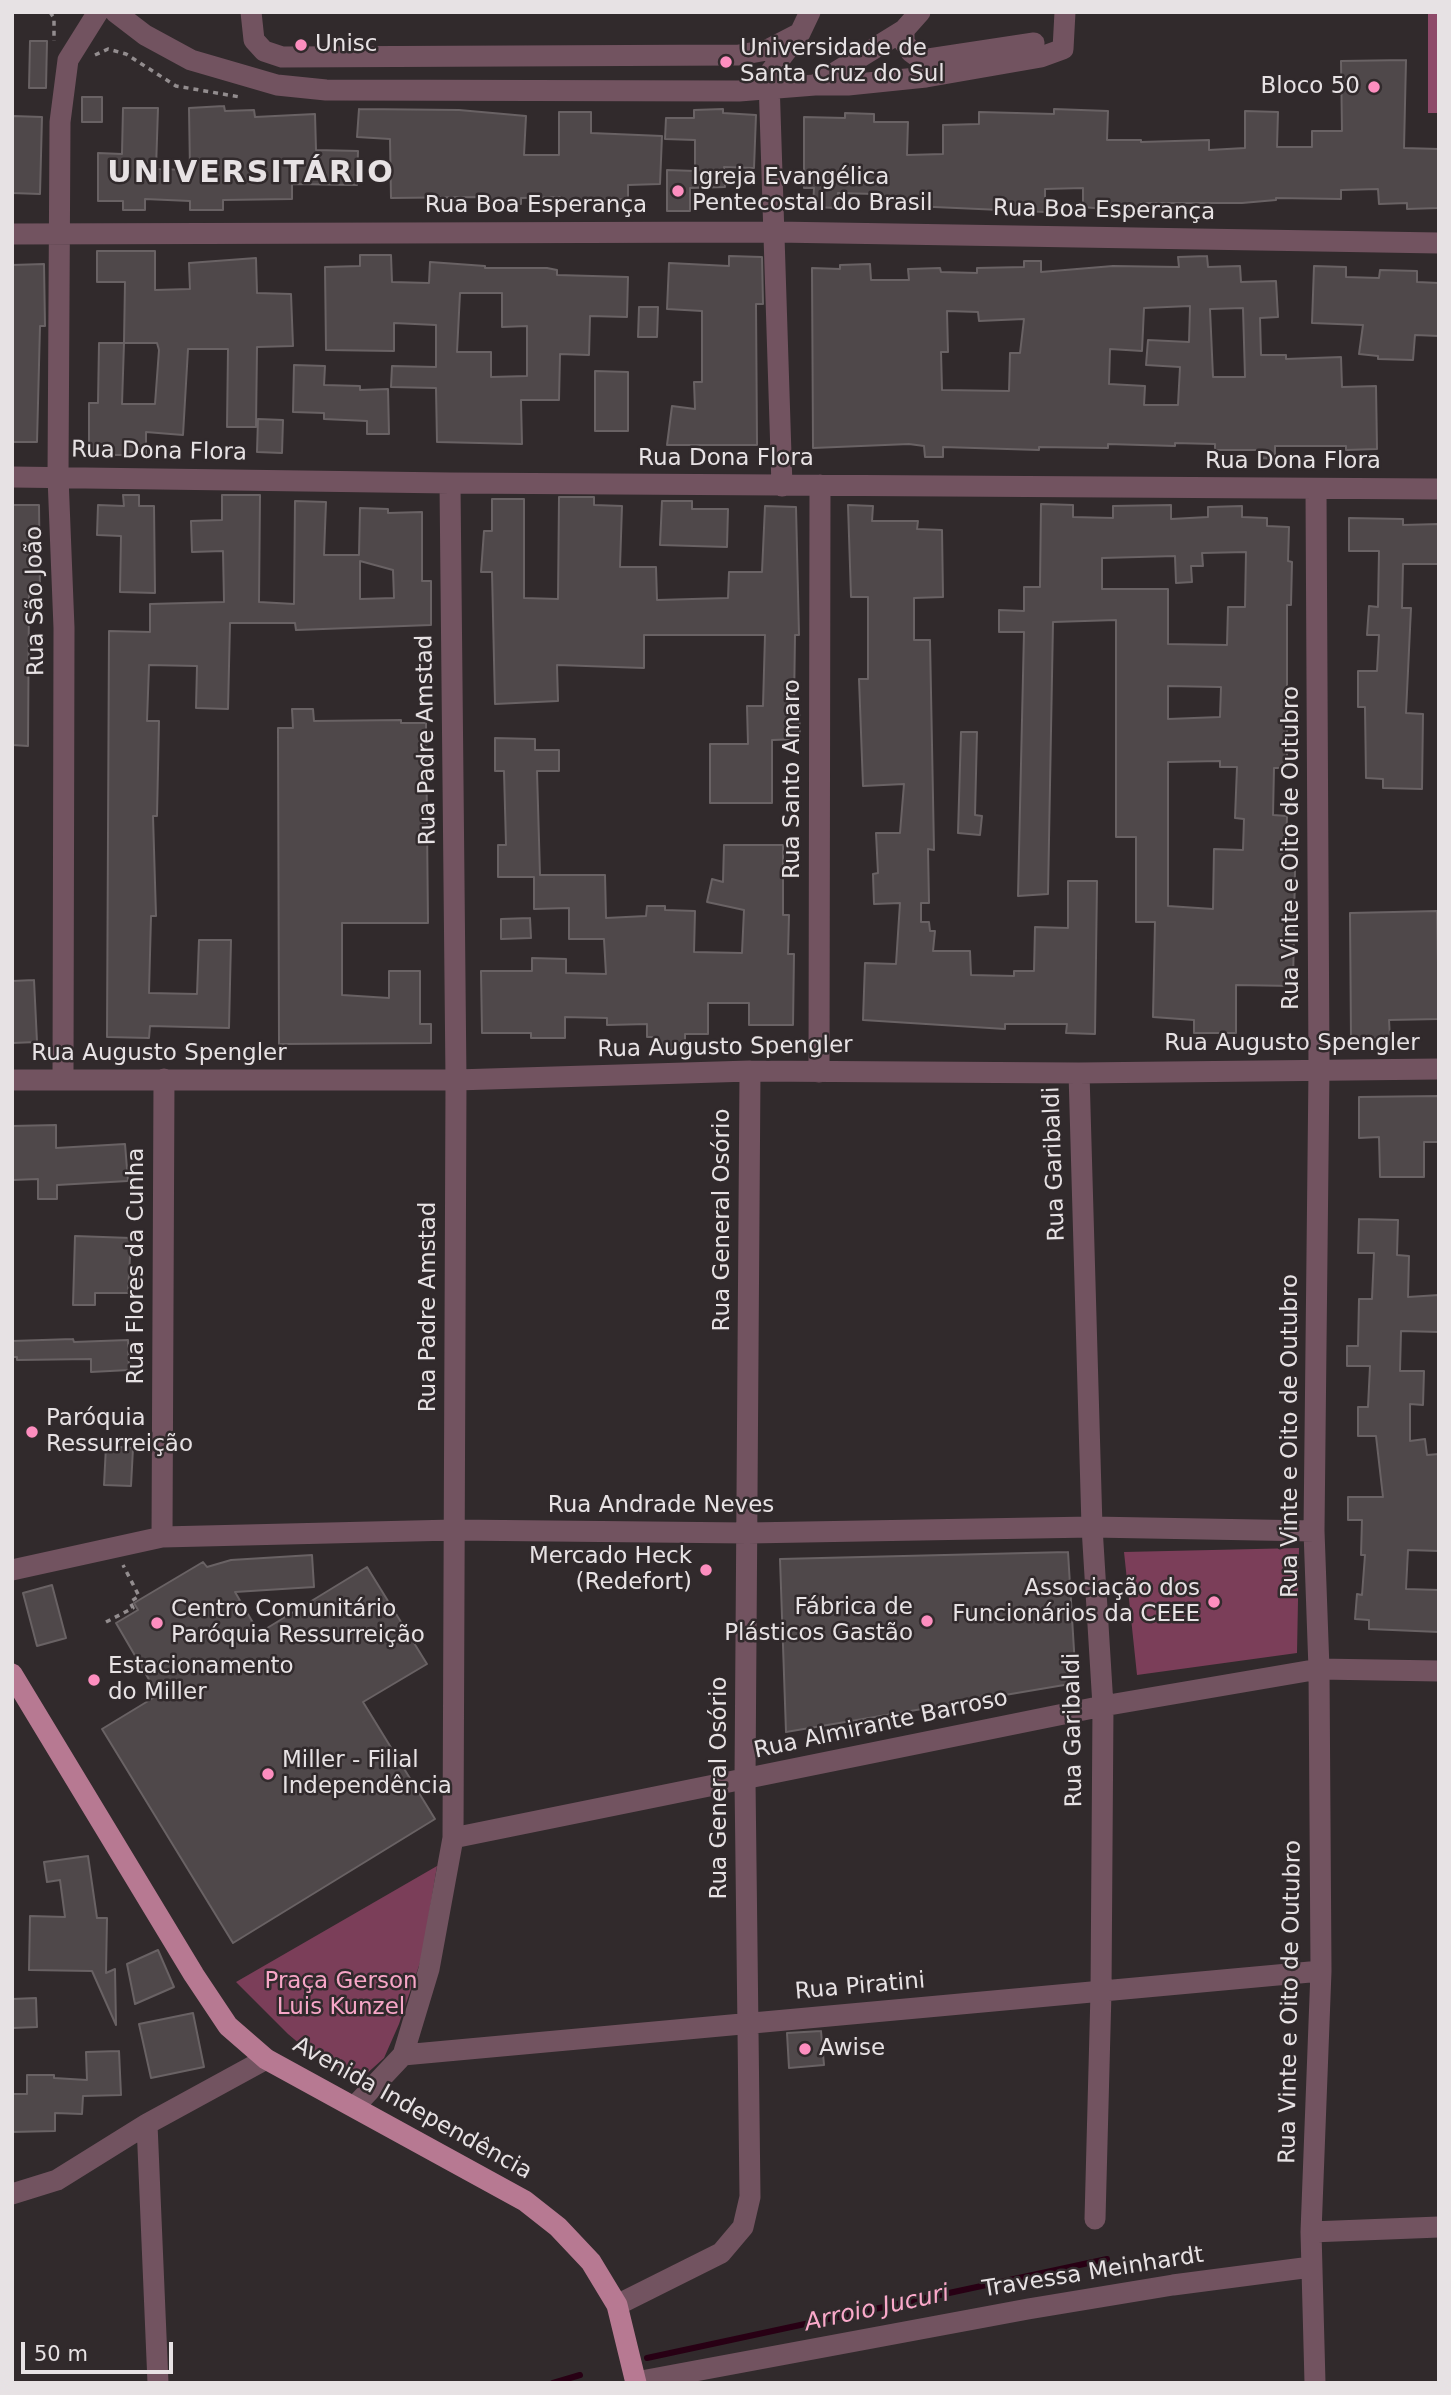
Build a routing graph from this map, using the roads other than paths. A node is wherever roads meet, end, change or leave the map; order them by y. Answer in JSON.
{"nodes":[{"id":1,"x":98,"y":12,"type":"edge"},
{"id":2,"x":116,"y":12,"type":"edge"},
{"id":3,"x":251,"y":12,"type":"edge"},
{"id":4,"x":810,"y":12,"type":"edge"},
{"id":5,"x":1065,"y":12,"type":"edge"},
{"id":6,"x":920,"y":13,"type":"edge"},
{"id":7,"x":904,"y":30,"type":"junction"},
{"id":8,"x":800,"y":33,"type":"junction"},
{"id":9,"x":1063,"y":43,"type":"junction"},
{"id":10,"x":815,"y":85,"type":"junction"},
{"id":11,"x":769,"y":89,"type":"junction"},
{"id":12,"x":776,"y":232,"type":"junction"},
{"id":13,"x":12,"y":234,"type":"edge"},
{"id":14,"x":58,"y":234,"type":"junction"},
{"id":15,"x":1439,"y":243,"type":"edge"},
{"id":16,"x":12,"y":477,"type":"edge"},
{"id":17,"x":58,"y":477,"type":"junction"},
{"id":18,"x":450,"y":483,"type":"junction"},
{"id":19,"x":820,"y":485,"type":"junction"},
{"id":20,"x":782,"y":486,"type":"junction"},
{"id":21,"x":1316,"y":489,"type":"junction"},
{"id":22,"x":1439,"y":489,"type":"edge"},
{"id":23,"x":1319,"y":1068,"type":"junction"},
{"id":24,"x":1439,"y":1069,"type":"edge"},
{"id":25,"x":750,"y":1071,"type":"junction"},
{"id":26,"x":819,"y":1072,"type":"junction"},
{"id":27,"x":1079,"y":1073,"type":"junction"},
{"id":28,"x":62,"y":1079,"type":"junction"},
{"id":29,"x":164,"y":1079,"type":"junction"},
{"id":30,"x":12,"y":1080,"type":"edge"},
{"id":31,"x":456,"y":1080,"type":"junction"},
{"id":32,"x":1093,"y":1527,"type":"junction"},
{"id":33,"x":454,"y":1530,"type":"junction"},
{"id":34,"x":1314,"y":1531,"type":"junction"},
{"id":35,"x":748,"y":1533,"type":"junction"},
{"id":36,"x":162,"y":1537,"type":"junction"},
{"id":37,"x":12,"y":1570,"type":"edge"},
{"id":38,"x":1319,"y":1669,"type":"junction"},
{"id":39,"x":1439,"y":1671,"type":"edge"},
{"id":40,"x":15,"y":1682,"type":"edge"},
{"id":41,"x":1103,"y":1706,"type":"junction"},
{"id":42,"x":745,"y":1780,"type":"junction"},
{"id":43,"x":453,"y":1838,"type":"junction"},
{"id":44,"x":1321,"y":1971,"type":"junction"},
{"id":45,"x":1101,"y":1992,"type":"junction"},
{"id":46,"x":749,"y":2023,"type":"junction"},
{"id":47,"x":402,"y":2055,"type":"junction"},
{"id":48,"x":266,"y":2059,"type":"junction"},
{"id":49,"x":355,"y":2106,"type":"junction"},
{"id":50,"x":147,"y":2124,"type":"junction"},
{"id":51,"x":12,"y":2194,"type":"edge"},
{"id":52,"x":1094,"y":2219,"type":"dead end"},
{"id":53,"x":1439,"y":2227,"type":"edge"},
{"id":54,"x":1311,"y":2232,"type":"junction"},
{"id":55,"x":1311,"y":2267,"type":"junction"},
{"id":56,"x":617,"y":2305,"type":"junction"},
{"id":57,"x":636,"y":2382,"type":"edge"},
{"id":58,"x":158,"y":2383,"type":"edge"},
{"id":59,"x":1315,"y":2383,"type":"edge"}],
"edges":[{"from":1,"to":14,"type":"street","name":"Rua São João"},
{"from":2,"to":11,"type":"street"},
{"from":3,"to":8,"type":"street"},
{"from":4,"to":8,"type":"street"},
{"from":5,"to":9,"type":"street"},
{"from":6,"to":7,"type":"street"},
{"from":7,"to":9,"type":"street"},
{"from":7,"to":10,"type":"street"},
{"from":8,"to":11,"type":"street"},
{"from":9,"to":10,"type":"street"},
{"from":10,"to":11,"type":"street"},
{"from":11,"to":12,"type":"street"},
{"from":12,"to":14,"type":"street","name":"Rua Boa Esperança"},
{"from":12,"to":15,"type":"street","name":"Rua Boa Esperança"},
{"from":12,"to":20,"type":"street"},
{"from":13,"to":14,"type":"street","name":"Rua Boa Esperança"},
{"from":14,"to":17,"type":"street","name":"Rua São João"},
{"from":16,"to":17,"type":"street","name":"Rua Dona Flora"},
{"from":17,"to":18,"type":"street","name":"Rua Dona Flora"},
{"from":17,"to":28,"type":"street","name":"Rua São João"},
{"from":18,"to":20,"type":"street","name":"Rua Dona Flora"},
{"from":18,"to":31,"type":"street","name":"Rua Padre Amstad"},
{"from":19,"to":20,"type":"street","name":"Rua Dona Flora"},
{"from":19,"to":21,"type":"street","name":"Rua Dona Flora"},
{"from":19,"to":26,"type":"street","name":"Rua Santo Amaro"},
{"from":21,"to":22,"type":"street","name":"Rua Dona Flora"},
{"from":21,"to":23,"type":"street","name":"Rua Vinte e Oito de Outubro"},
{"from":23,"to":24,"type":"street","name":"Rua Augusto Spengler"},
{"from":23,"to":27,"type":"street","name":"Rua Augusto Spengler"},
{"from":23,"to":34,"type":"street","name":"Rua Vinte e Oito de Outubro"},
{"from":25,"to":26,"type":"street","name":"Rua Augusto Spengler"},
{"from":25,"to":31,"type":"street","name":"Rua Augusto Spengler"},
{"from":25,"to":35,"type":"street","name":"Rua General Osório"},
{"from":26,"to":27,"type":"street","name":"Rua Augusto Spengler"},
{"from":27,"to":32,"type":"street","name":"Rua Garibaldi"},
{"from":28,"to":29,"type":"street","name":"Rua Augusto Spengler"},
{"from":28,"to":30,"type":"street","name":"Rua Augusto Spengler"},
{"from":29,"to":31,"type":"street","name":"Rua Augusto Spengler"},
{"from":29,"to":36,"type":"street","name":"Rua Flores da Cunha"},
{"from":31,"to":33,"type":"street","name":"Rua Padre Amstad"},
{"from":32,"to":34,"type":"street","name":"Rua Andrade Neves"},
{"from":32,"to":35,"type":"street","name":"Rua Andrade Neves"},
{"from":32,"to":41,"type":"street","name":"Rua Garibaldi"},
{"from":33,"to":35,"type":"street","name":"Rua Andrade Neves"},
{"from":33,"to":36,"type":"street","name":"Rua Andrade Neves"},
{"from":33,"to":43,"type":"street","name":"Rua Padre Amstad"},
{"from":34,"to":38,"type":"street","name":"Rua Vinte e Oito de Outubro"},
{"from":35,"to":42,"type":"street","name":"Rua General Osório"},
{"from":36,"to":37,"type":"street","name":"Rua Andrade Neves"},
{"from":38,"to":39,"type":"street","name":"Rua Almirante Barroso"},
{"from":38,"to":41,"type":"street","name":"Rua Almirante Barroso"},
{"from":38,"to":44,"type":"street","name":"Rua Vinte e Oito de Outubro"},
{"from":40,"to":48,"type":"main road","name":"Avenida Independência"},
{"from":41,"to":42,"type":"street","name":"Rua Almirante Barroso"},
{"from":41,"to":45,"type":"street","name":"Rua Garibaldi"},
{"from":42,"to":43,"type":"street","name":"Rua Almirante Barroso"},
{"from":42,"to":46,"type":"street","name":"Rua General Osório"},
{"from":43,"to":47,"type":"street","name":"Rua Padre Amstad"},
{"from":44,"to":45,"type":"street","name":"Rua Piratini"},
{"from":44,"to":54,"type":"street","name":"Rua Vinte e Oito de Outubro"},
{"from":45,"to":46,"type":"street","name":"Rua Piratini"},
{"from":45,"to":52,"type":"street","name":"Rua Garibaldi"},
{"from":46,"to":47,"type":"street","name":"Rua Piratini"},
{"from":46,"to":56,"type":"street","name":"Rua General Osório"},
{"from":47,"to":49,"type":"street","name":"Rua Padre Amstad"},
{"from":48,"to":49,"type":"main road","name":"Avenida Independência"},
{"from":48,"to":50,"type":"street"},
{"from":49,"to":56,"type":"main road","name":"Avenida Independência"},
{"from":50,"to":51,"type":"street"},
{"from":50,"to":58,"type":"street"},
{"from":53,"to":54,"type":"street"},
{"from":54,"to":55,"type":"street","name":"Rua Vinte e Oito de Outubro"},
{"from":55,"to":57,"type":"street","name":"Travessa Meinhardt"},
{"from":55,"to":59,"type":"street","name":"Rua Vinte e Oito de Outubro"},
{"from":56,"to":57,"type":"main road","name":"Avenida Independência"}]}
